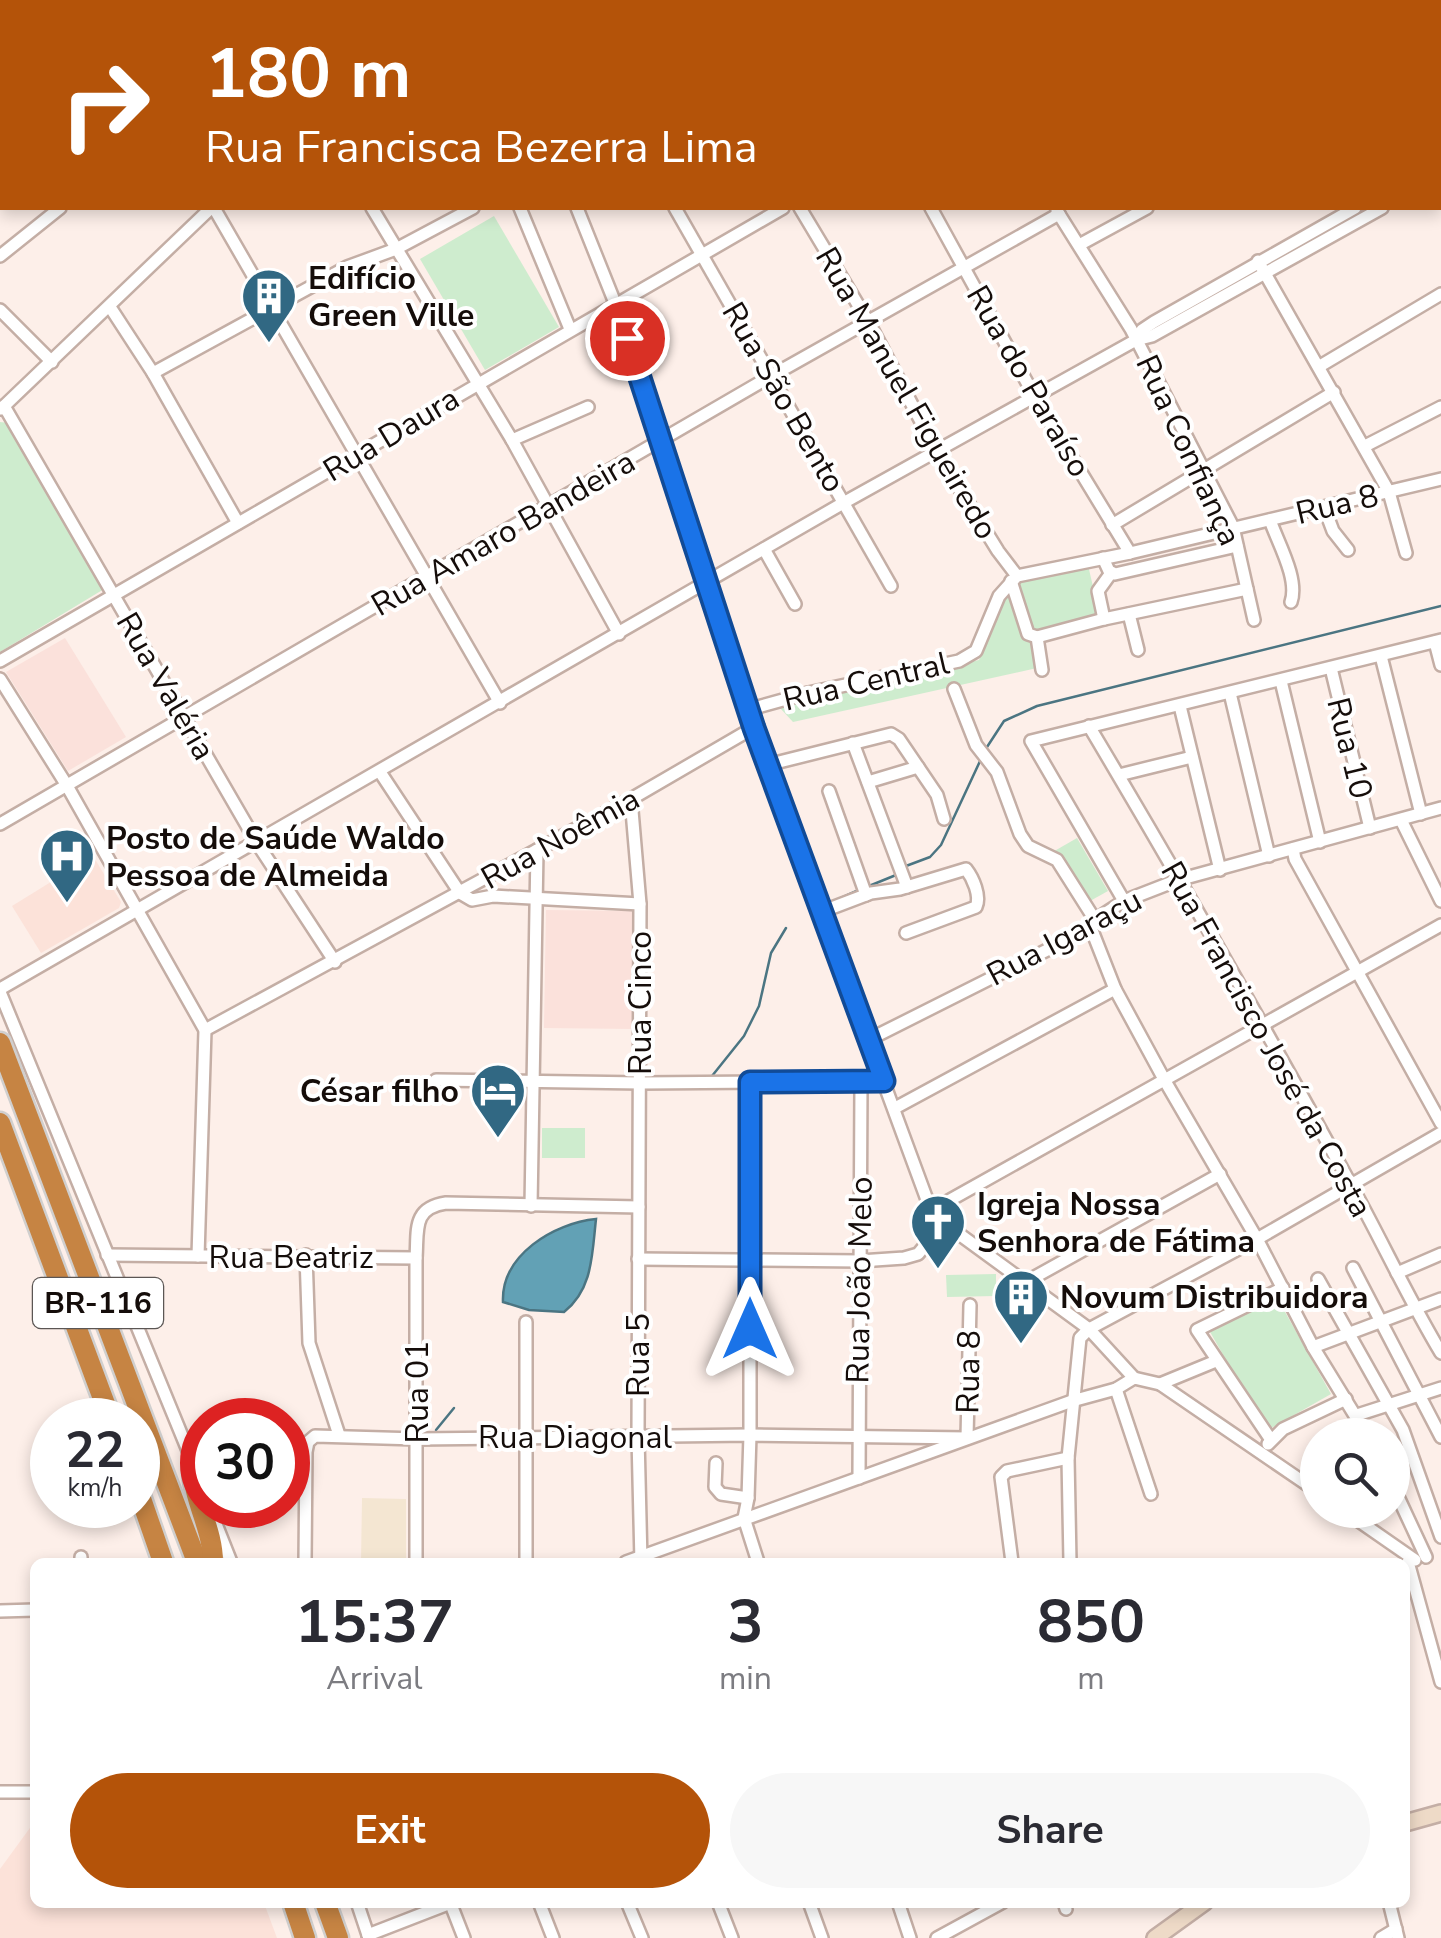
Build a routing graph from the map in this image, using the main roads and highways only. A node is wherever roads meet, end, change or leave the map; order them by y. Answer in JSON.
{"nodes":[{"id":1,"x":0,"y":1043,"type":"edge"},
{"id":2,"x":0,"y":1123,"type":"edge"},
{"id":3,"x":103,"y":1398,"type":"edge"},
{"id":4,"x":151,"y":1528,"type":"edge"},
{"id":5,"x":208,"y":1528,"type":"edge"},
{"id":6,"x":162,"y":1558,"type":"edge"},
{"id":7,"x":195,"y":1558,"type":"edge"},
{"id":8,"x":213,"y":1558,"type":"edge"},
{"id":9,"x":1441,"y":1813,"type":"edge"},
{"id":10,"x":1410,"y":1822,"type":"edge"},
{"id":11,"x":294,"y":1908,"type":"edge"},
{"id":12,"x":327,"y":1908,"type":"edge"},
{"id":13,"x":1197,"y":1908,"type":"edge"},
{"id":14,"x":305,"y":1938,"type":"edge"},
{"id":15,"x":338,"y":1938,"type":"edge"},
{"id":16,"x":1155,"y":1938,"type":"edge"}],
"edges":[{"from":1,"to":7,"type":"highway","number":"BR-116"},
{"from":2,"to":3,"type":"highway","number":"BR-116"},
{"from":4,"to":6,"type":"highway"},
{"from":5,"to":8,"type":"highway"},
{"from":9,"to":10,"type":"main road"},
{"from":11,"to":14,"type":"highway"},
{"from":12,"to":15,"type":"highway"},
{"from":13,"to":16,"type":"main road"}]}
